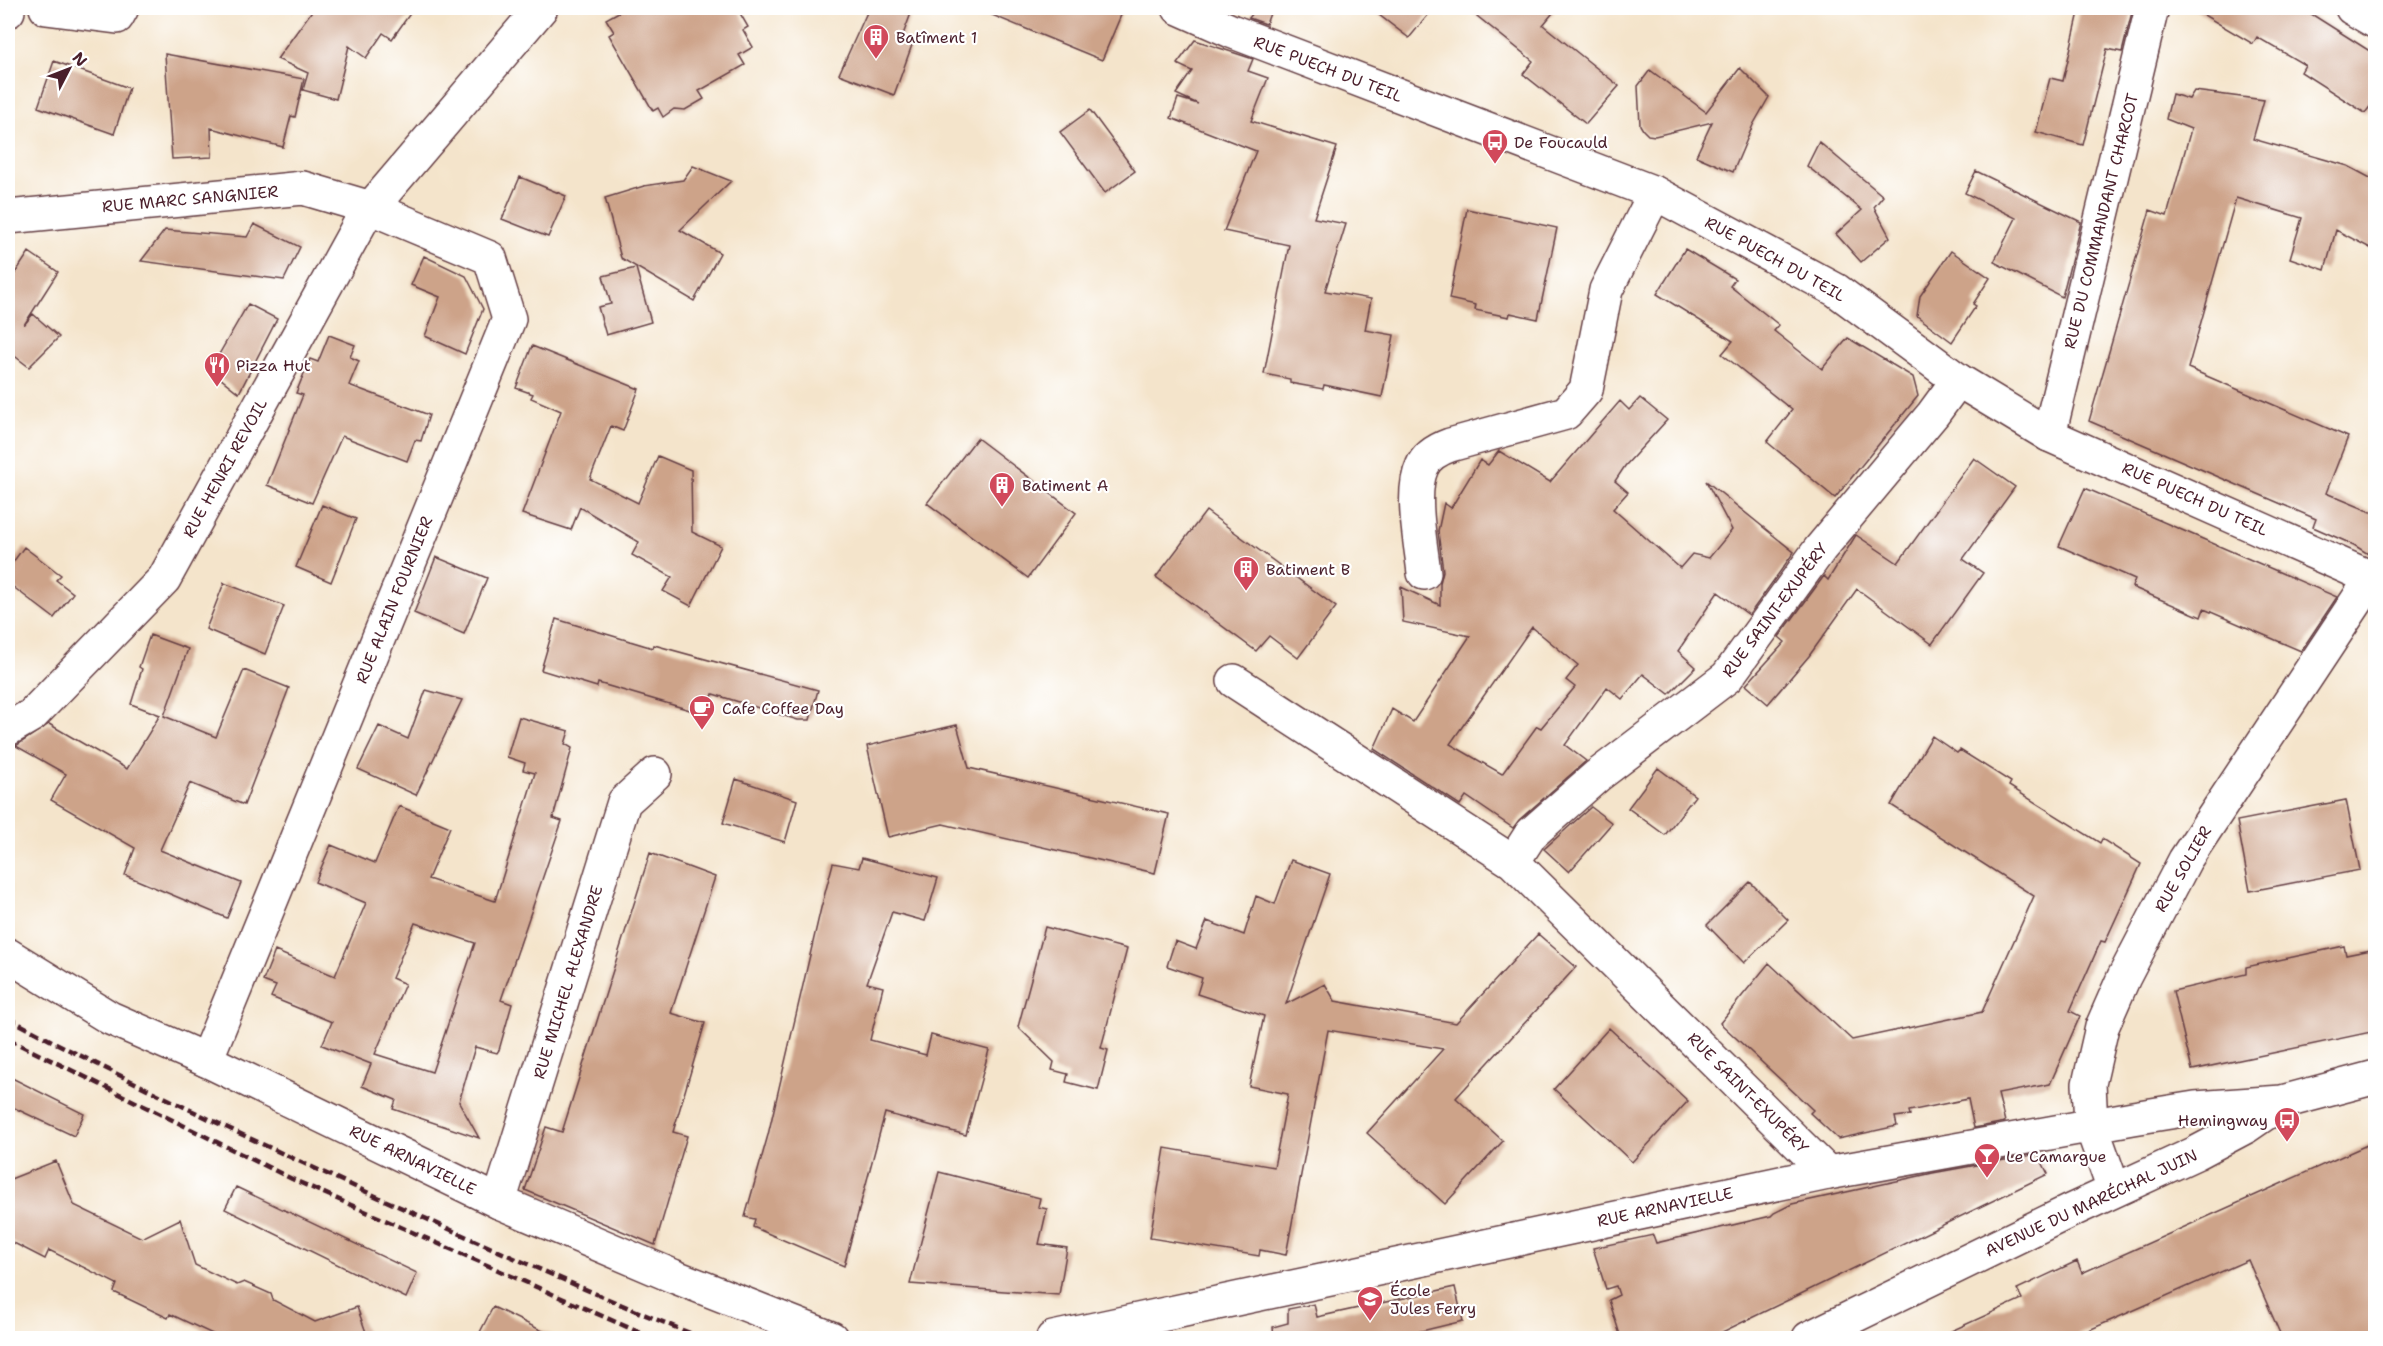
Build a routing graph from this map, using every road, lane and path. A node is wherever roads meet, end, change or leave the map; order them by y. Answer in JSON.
{"nodes":[{"id":1,"x":46,"y":8,"type":"edge"},
{"id":2,"x":122,"y":8,"type":"edge"},
{"id":3,"x":542,"y":8,"type":"edge"},
{"id":4,"x":1179,"y":8,"type":"edge"},
{"id":5,"x":2152,"y":8,"type":"edge"},
{"id":6,"x":2352,"y":8,"type":"edge"},
{"id":7,"x":2376,"y":22,"type":"edge"},
{"id":8,"x":1655,"y":193,"type":"junction"},
{"id":9,"x":370,"y":208,"type":"junction"},
{"id":10,"x":8,"y":217,"type":"edge"},
{"id":11,"x":1959,"y":380,"type":"junction"},
{"id":12,"x":2049,"y":435,"type":"junction"},
{"id":13,"x":1424,"y":573,"type":"dead end"},
{"id":14,"x":2374,"y":579,"type":"edge"},
{"id":15,"x":1234,"y":681,"type":"dead end"},
{"id":16,"x":8,"y":729,"type":"edge"},
{"id":17,"x":655,"y":774,"type":"dead end"},
{"id":18,"x":1513,"y":862,"type":"junction"},
{"id":19,"x":8,"y":955,"type":"edge"},
{"id":20,"x":206,"y":1060,"type":"junction"},
{"id":21,"x":2376,"y":1077,"type":"edge"},
{"id":22,"x":2282,"y":1102,"type":"junction"},
{"id":23,"x":2091,"y":1125,"type":"junction"},
{"id":24,"x":1828,"y":1173,"type":"junction"},
{"id":25,"x":2114,"y":1190,"type":"junction"},
{"id":26,"x":499,"y":1202,"type":"junction"},
{"id":27,"x":831,"y":1338,"type":"edge"},
{"id":28,"x":1053,"y":1338,"type":"edge"},
{"id":29,"x":1809,"y":1338,"type":"edge"}],
"edges":[{"from":1,"to":2,"type":"street"},
{"from":3,"to":9,"type":"street","name":"RUE HENRI REVOIL"},
{"from":4,"to":8,"type":"street","name":"RUE PUECH DU TEIL"},
{"from":5,"to":12,"type":"street","name":"RUE DU COMMANDANT CHARCOT"},
{"from":6,"to":7,"type":"street"},
{"from":8,"to":11,"type":"street","name":"RUE PUECH DU TEIL"},
{"from":8,"to":13,"type":"street"},
{"from":9,"to":10,"type":"street","name":"RUE MARC SANGNIER"},
{"from":9,"to":16,"type":"street","name":"RUE HENRI REVOIL"},
{"from":9,"to":20,"type":"street","name":"RUE ALAIN FOURNIER"},
{"from":11,"to":12,"type":"street","name":"RUE PUECH DU TEIL"},
{"from":11,"to":18,"type":"street","name":"RUE SAINT-EXUPÉRY"},
{"from":12,"to":14,"type":"street","name":"RUE PUECH DU TEIL"},
{"from":14,"to":23,"type":"street","name":"RUE SOLIER"},
{"from":15,"to":18,"type":"street","name":"RUE SAINT-EXUPÉRY"},
{"from":17,"to":26,"type":"street","name":"RUE MICHEL ALEXANDRE"},
{"from":18,"to":24,"type":"street","name":"RUE SAINT-EXUPÉRY"},
{"from":19,"to":20,"type":"street","name":"RUE ARNAVIELLE"},
{"from":20,"to":26,"type":"street","name":"RUE ARNAVIELLE"},
{"from":21,"to":22,"type":"street","name":"AVENUE DU MARÉCHAL JUIN"},
{"from":22,"to":23,"type":"street","name":"RUE ARNAVIELLE"},
{"from":22,"to":25,"type":"street","name":"AVENUE DU MARÉCHAL JUIN"},
{"from":23,"to":24,"type":"street","name":"RUE ARNAVIELLE"},
{"from":23,"to":25,"type":"street","name":"RUE SOLIER"},
{"from":24,"to":28,"type":"street","name":"RUE ARNAVIELLE"},
{"from":25,"to":29,"type":"street","name":"AVENUE DU MARÉCHAL JUIN"},
{"from":26,"to":27,"type":"street","name":"RUE ARNAVIELLE"}]}
